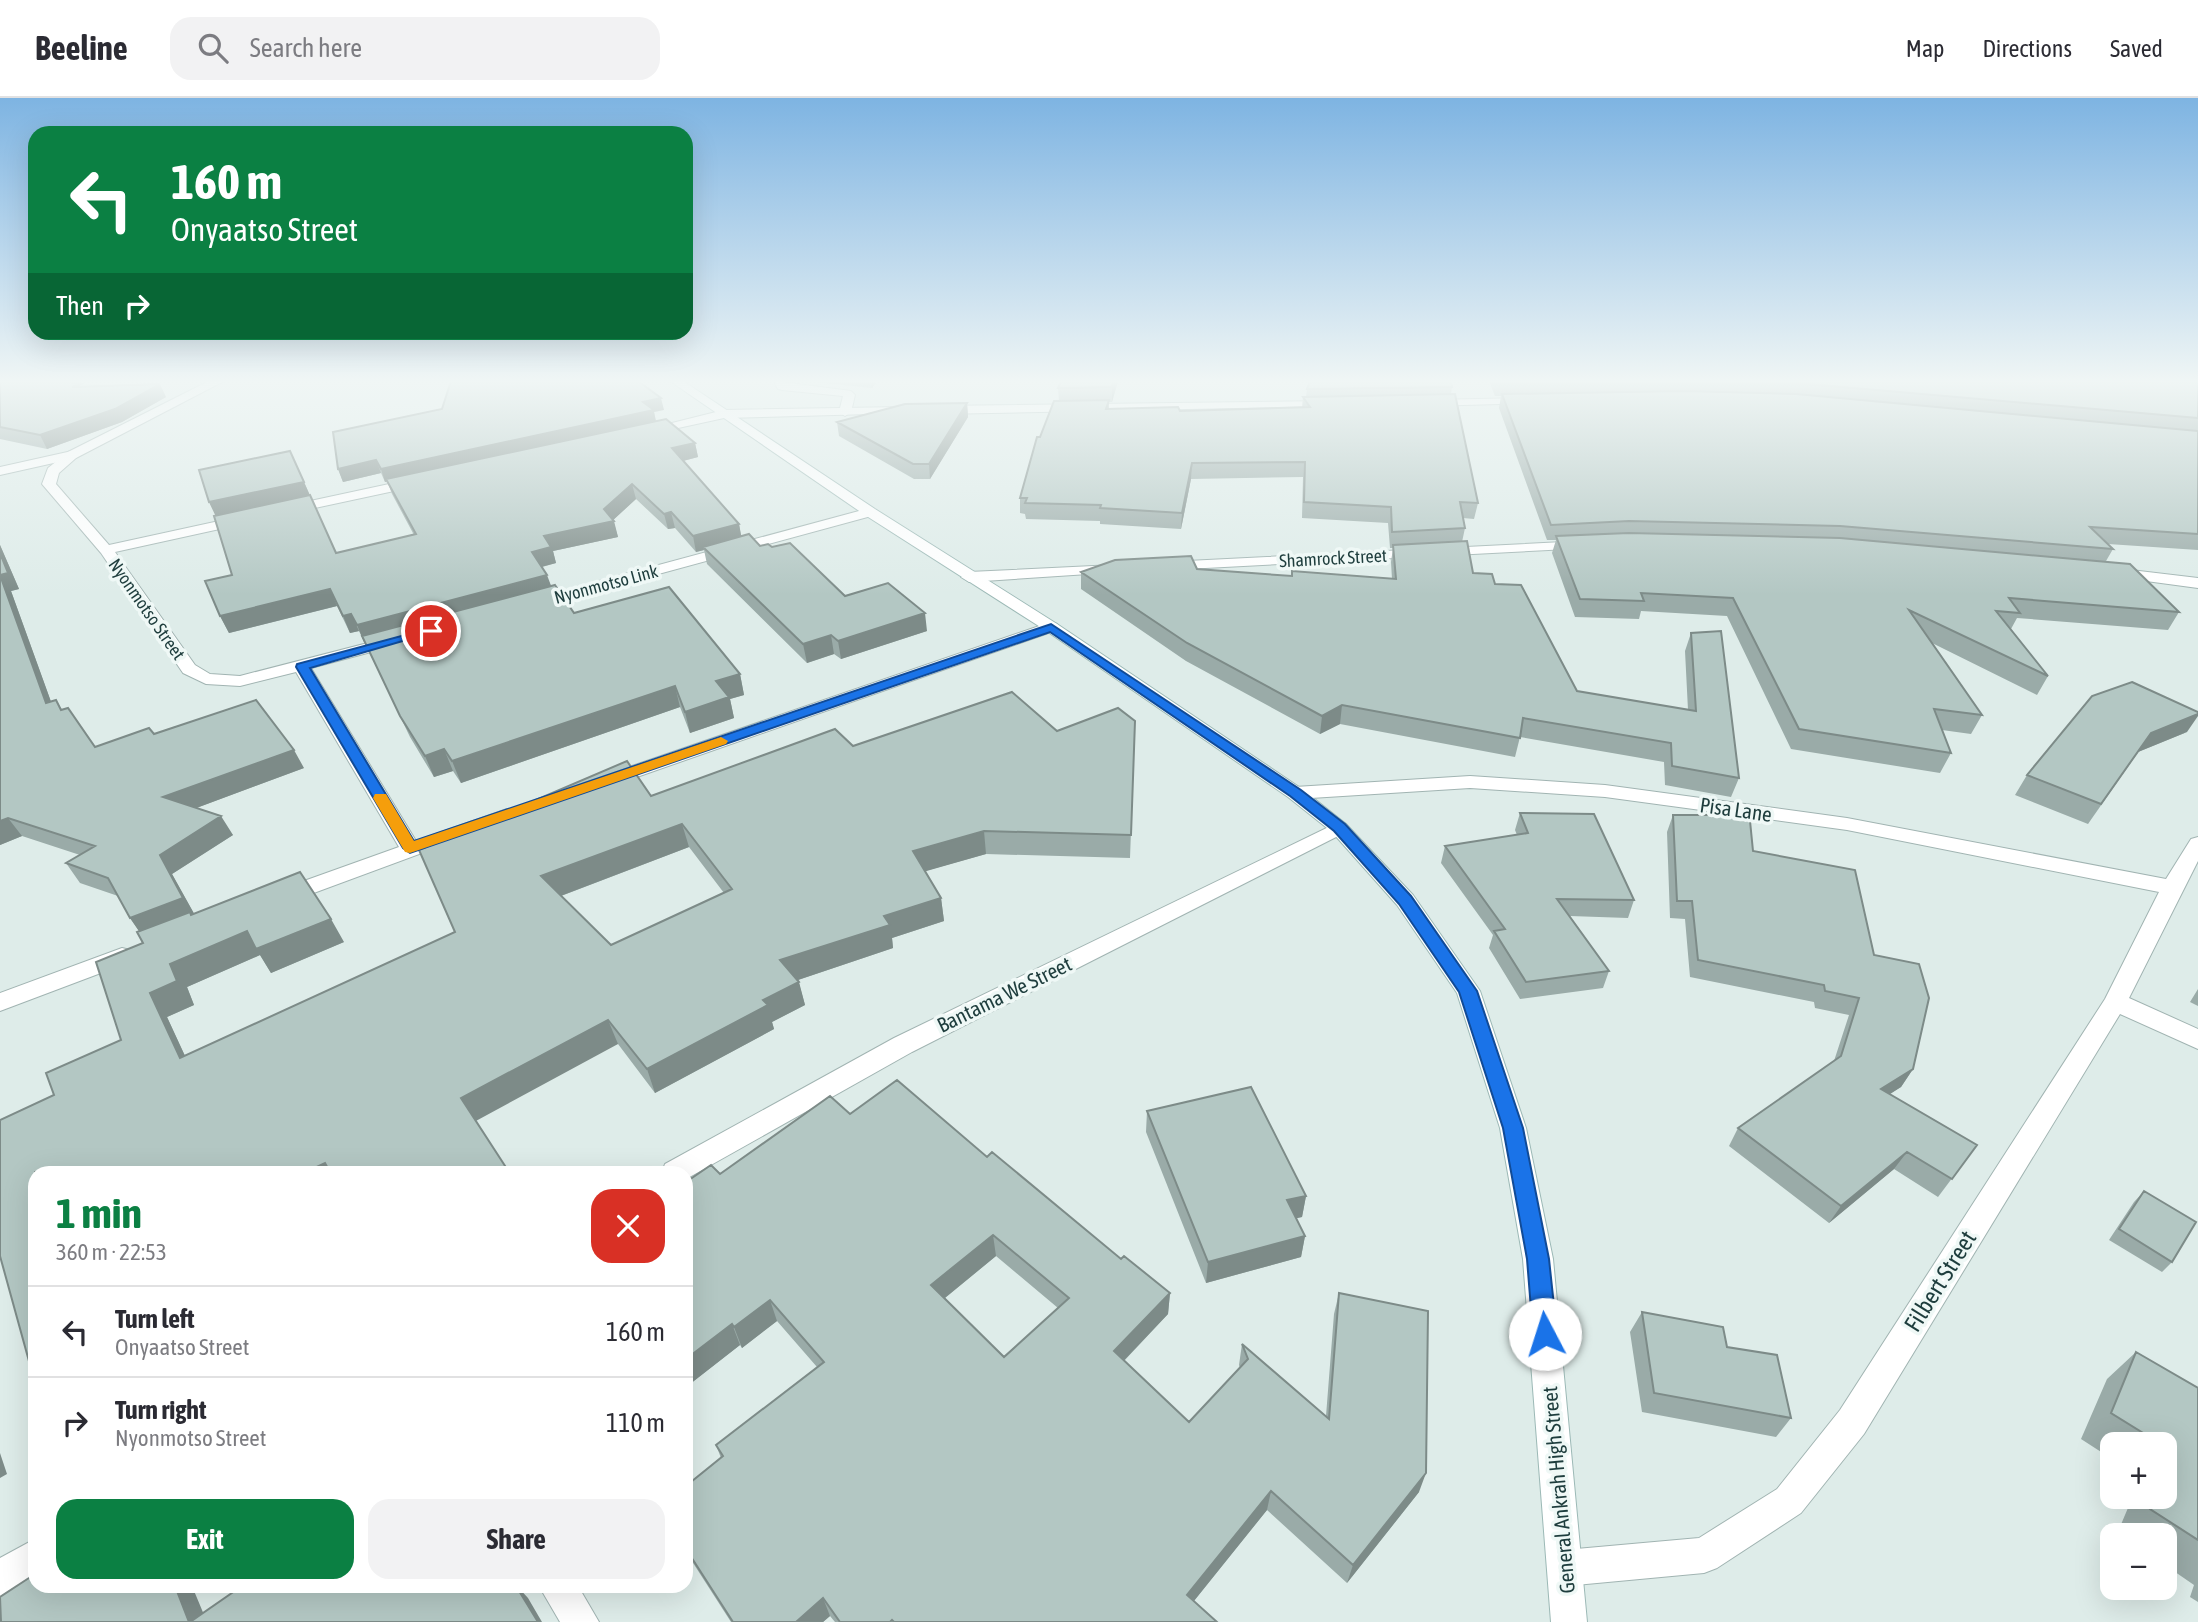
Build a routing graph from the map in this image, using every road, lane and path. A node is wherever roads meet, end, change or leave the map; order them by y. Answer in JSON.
{"nodes":[{"id":1,"x":80,"y":452,"type":"edge"},
{"id":2,"x":781,"y":452,"type":"edge"},
{"id":3,"x":72,"y":456,"type":"junction"},
{"id":4,"x":0,"y":471,"type":"edge"},
{"id":5,"x":428,"y":479,"type":"edge"},
{"id":6,"x":870,"y":512,"type":"junction"},
{"id":7,"x":1597,"y":544,"type":"edge"},
{"id":8,"x":106,"y":550,"type":"junction"},
{"id":9,"x":1151,"y":567,"type":"edge"},
{"id":10,"x":1123,"y":569,"type":"edge"},
{"id":11,"x":2094,"y":571,"type":"edge"},
{"id":12,"x":970,"y":577,"type":"junction"},
{"id":13,"x":2198,"y":583,"type":"edge"},
{"id":14,"x":513,"y":609,"type":"edge"},
{"id":15,"x":1051,"y":627,"type":"junction"},
{"id":16,"x":408,"y":638,"type":"edge"},
{"id":17,"x":302,"y":667,"type":"junction"},
{"id":18,"x":594,"y":785,"type":"edge"},
{"id":19,"x":1295,"y":793,"type":"junction"},
{"id":20,"x":528,"y":808,"type":"edge"},
{"id":21,"x":1339,"y":828,"type":"junction"},
{"id":22,"x":2198,"y":844,"type":"edge"},
{"id":23,"x":410,"y":848,"type":"junction"},
{"id":24,"x":2172,"y":887,"type":"junction"},
{"id":25,"x":269,"y":901,"type":"edge"},
{"id":26,"x":141,"y":949,"type":"edge"},
{"id":27,"x":0,"y":1002,"type":"edge"},
{"id":28,"x":2115,"y":1002,"type":"junction"},
{"id":29,"x":2198,"y":1040,"type":"edge"},
{"id":30,"x":686,"y":1166,"type":"edge"},
{"id":31,"x":28,"y":1561,"type":"edge"},
{"id":32,"x":1565,"y":1568,"type":"junction"},
{"id":33,"x":0,"y":1579,"type":"edge"},
{"id":34,"x":562,"y":1593,"type":"edge"},
{"id":35,"x":581,"y":1622,"type":"edge"},
{"id":36,"x":1569,"y":1622,"type":"edge"}],
"edges":[{"from":1,"to":3,"type":"street","name":"Nyonmotso Street"},
{"from":2,"to":6,"type":"street","name":"General Ankrah High Street"},
{"from":3,"to":4,"type":"street"},
{"from":3,"to":8,"type":"street","name":"Nyonmotso Street"},
{"from":5,"to":8,"type":"street"},
{"from":6,"to":12,"type":"street","name":"General Ankrah High Street"},
{"from":6,"to":14,"type":"street","name":"Nyonmotso Link"},
{"from":7,"to":9,"type":"street","name":"Shamrock Street"},
{"from":8,"to":17,"type":"street","name":"Nyonmotso Street"},
{"from":10,"to":12,"type":"street"},
{"from":11,"to":13,"type":"street"},
{"from":12,"to":15,"type":"street","name":"General Ankrah High Street"},
{"from":15,"to":18,"type":"street"},
{"from":15,"to":19,"type":"street","name":"General Ankrah High Street"},
{"from":16,"to":17,"type":"street"},
{"from":17,"to":23,"type":"street"},
{"from":19,"to":21,"type":"street","name":"General Ankrah High Street"},
{"from":19,"to":24,"type":"street","name":"Pisa Lane"},
{"from":20,"to":23,"type":"street"},
{"from":21,"to":30,"type":"street","name":"Bantama We Street"},
{"from":21,"to":32,"type":"street","name":"General Ankrah High Street"},
{"from":22,"to":24,"type":"street","name":"Filbert Street"},
{"from":23,"to":25,"type":"street"},
{"from":24,"to":28,"type":"street","name":"Filbert Street"},
{"from":26,"to":27,"type":"street"},
{"from":28,"to":29,"type":"street"},
{"from":28,"to":32,"type":"street","name":"Filbert Street"},
{"from":31,"to":33,"type":"street"},
{"from":32,"to":36,"type":"street","name":"General Ankrah High Street"},
{"from":34,"to":35,"type":"street"}]}
